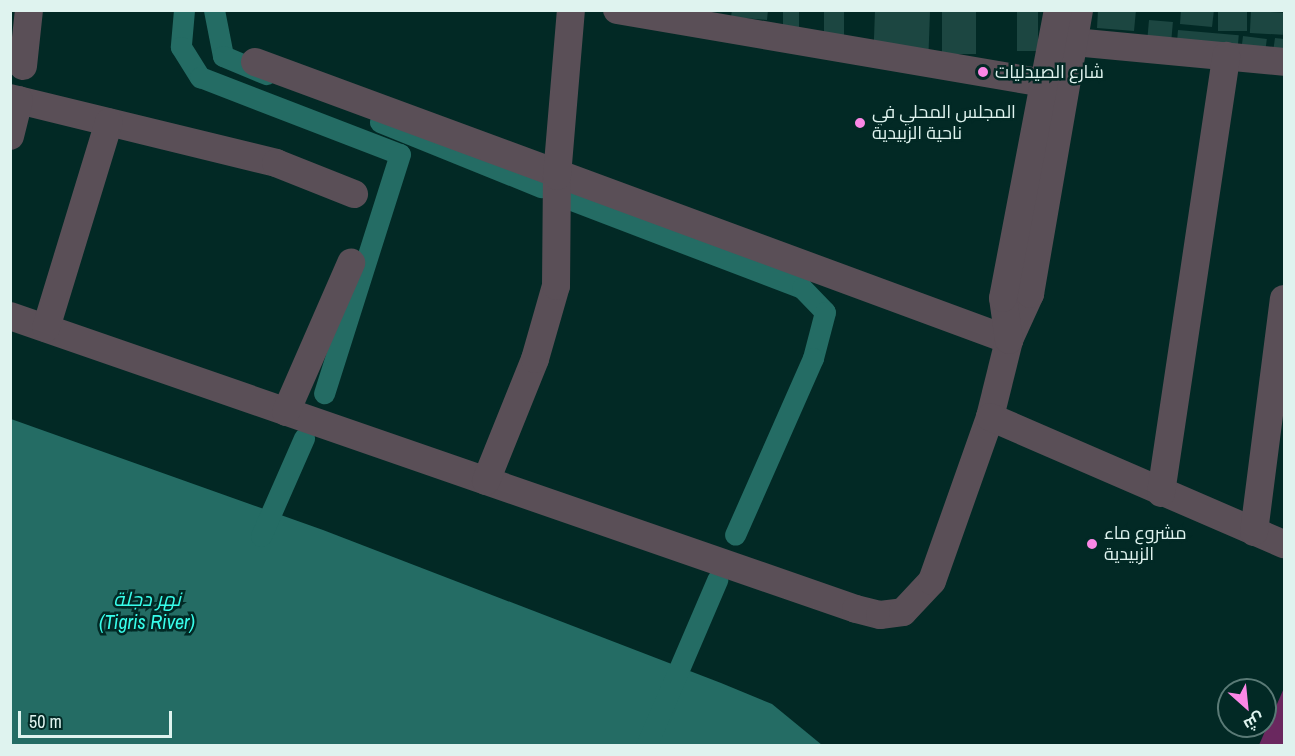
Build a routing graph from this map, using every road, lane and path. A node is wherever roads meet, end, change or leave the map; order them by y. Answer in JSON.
{"nodes":[{"id":1,"x":29,"y":10,"type":"edge"},
{"id":2,"x":570,"y":10,"type":"edge"},
{"id":3,"x":617,"y":10,"type":"edge"},
{"id":4,"x":1058,"y":10,"type":"edge"},
{"id":5,"x":1079,"y":10,"type":"edge"},
{"id":6,"x":1074,"y":42,"type":"junction"},
{"id":7,"x":1226,"y":56,"type":"junction"},
{"id":8,"x":255,"y":62,"type":"dead end"},
{"id":9,"x":1284,"y":62,"type":"edge"},
{"id":10,"x":23,"y":66,"type":"dead end"},
{"id":11,"x":1046,"y":83,"type":"junction"},
{"id":12,"x":15,"y":99,"type":"edge"},
{"id":13,"x":109,"y":122,"type":"junction"},
{"id":14,"x":10,"y":136,"type":"edge"},
{"id":15,"x":557,"y":176,"type":"junction"},
{"id":16,"x":354,"y":194,"type":"dead end"},
{"id":17,"x":351,"y":263,"type":"dead end"},
{"id":18,"x":1284,"y":300,"type":"edge"},
{"id":19,"x":10,"y":316,"type":"edge"},
{"id":20,"x":46,"y":328,"type":"junction"},
{"id":21,"x":1009,"y":340,"type":"junction"},
{"id":22,"x":286,"y":412,"type":"junction"},
{"id":23,"x":990,"y":417,"type":"junction"},
{"id":24,"x":486,"y":481,"type":"junction"},
{"id":25,"x":1161,"y":493,"type":"junction"},
{"id":26,"x":1254,"y":532,"type":"junction"},
{"id":27,"x":1284,"y":544,"type":"edge"}],
"edges":[{"from":1,"to":10,"type":"street"},
{"from":2,"to":15,"type":"street"},
{"from":3,"to":11,"type":"street"},
{"from":4,"to":11,"type":"street"},
{"from":5,"to":6,"type":"street"},
{"from":6,"to":7,"type":"street"},
{"from":6,"to":21,"type":"street"},
{"from":7,"to":9,"type":"street"},
{"from":7,"to":25,"type":"street"},
{"from":8,"to":15,"type":"street"},
{"from":11,"to":21,"type":"street"},
{"from":12,"to":13,"type":"street"},
{"from":12,"to":14,"type":"street"},
{"from":13,"to":16,"type":"street"},
{"from":13,"to":20,"type":"street"},
{"from":15,"to":21,"type":"street"},
{"from":15,"to":24,"type":"street"},
{"from":17,"to":22,"type":"street"},
{"from":18,"to":26,"type":"street"},
{"from":19,"to":20,"type":"street"},
{"from":20,"to":22,"type":"street"},
{"from":21,"to":23,"type":"street"},
{"from":22,"to":24,"type":"street"},
{"from":23,"to":24,"type":"street"},
{"from":23,"to":25,"type":"street"},
{"from":25,"to":26,"type":"street"},
{"from":26,"to":27,"type":"street"}]}
